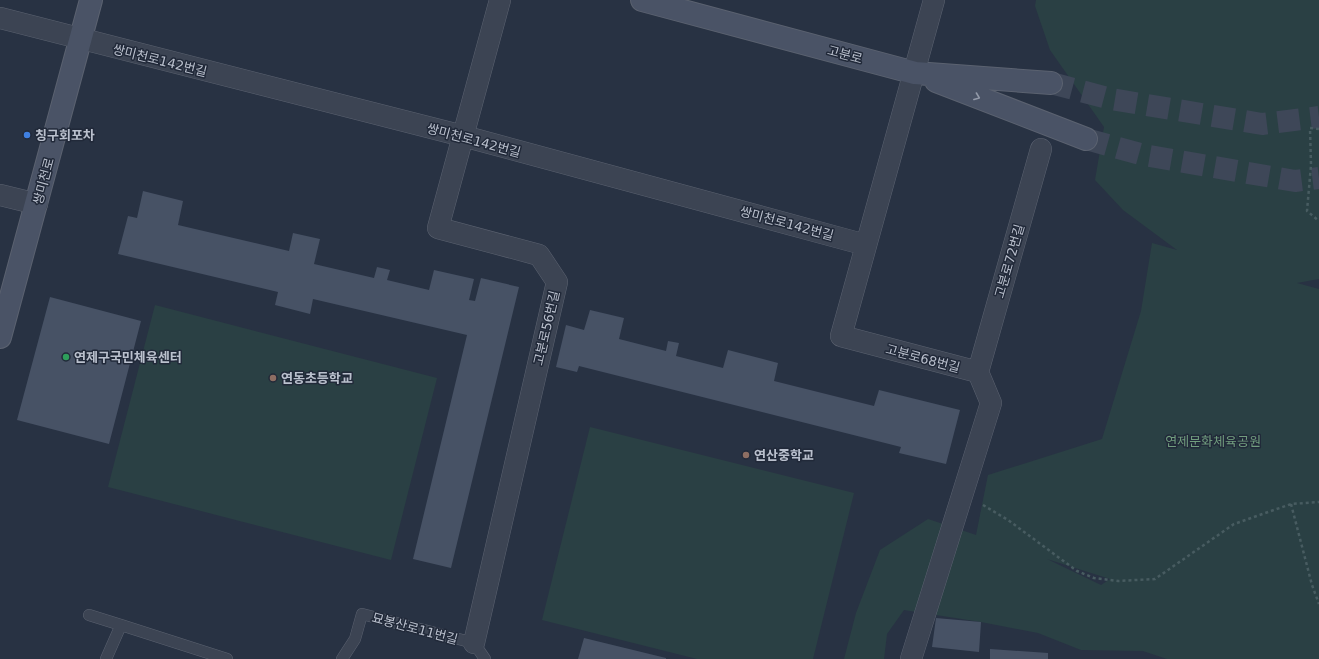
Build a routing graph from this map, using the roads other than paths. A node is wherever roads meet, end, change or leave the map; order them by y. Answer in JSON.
{"nodes":[{"id":1,"x":91,"y":0,"type":"edge"},
{"id":2,"x":500,"y":0,"type":"edge"},
{"id":3,"x":642,"y":0,"type":"edge"},
{"id":4,"x":934,"y":0,"type":"edge"},
{"id":5,"x":0,"y":18,"type":"edge"},
{"id":6,"x":80,"y":40,"type":"junction"},
{"id":7,"x":915,"y":73,"type":"junction"},
{"id":8,"x":1051,"y":83,"type":"tunnel mouth"},
{"id":9,"x":463,"y":136,"type":"junction"},
{"id":10,"x":1086,"y":139,"type":"tunnel mouth"},
{"id":11,"x":1041,"y":149,"type":"dead end"},
{"id":12,"x":0,"y":195,"type":"edge"},
{"id":13,"x":37,"y":204,"type":"junction"},
{"id":14,"x":866,"y":245,"type":"junction"},
{"id":15,"x":0,"y":337,"type":"edge"},
{"id":16,"x":978,"y":372,"type":"junction"},
{"id":17,"x":89,"y":615,"type":"dead end"},
{"id":18,"x":121,"y":625,"type":"junction"},
{"id":19,"x":480,"y":651,"type":"edge"},
{"id":20,"x":207,"y":655,"type":"edge"},
{"id":21,"x":106,"y":659,"type":"edge"},
{"id":22,"x":227,"y":659,"type":"edge"},
{"id":23,"x":342,"y":659,"type":"edge"},
{"id":24,"x":911,"y":659,"type":"edge"}],
"edges":[{"from":1,"to":6,"type":"main road","name":"쌍미천로"},
{"from":2,"to":9,"type":"street","name":"고분로56번길"},
{"from":3,"to":7,"type":"main road","name":"고분로"},
{"from":4,"to":7,"type":"street","name":"고분로68번길"},
{"from":5,"to":6,"type":"street","name":"쌍미천로142번길"},
{"from":6,"to":9,"type":"street","name":"쌍미천로142번길"},
{"from":6,"to":13,"type":"main road","name":"쌍미천로"},
{"from":7,"to":8,"type":"main road","name":"고분로"},
{"from":7,"to":10,"type":"main road","one_way":true},
{"from":7,"to":14,"type":"street","name":"고분로68번길"},
{"from":9,"to":14,"type":"street","name":"쌍미천로142번길"},
{"from":9,"to":19,"type":"street","name":"고분로56번길"},
{"from":11,"to":16,"type":"street","name":"고분로72번길"},
{"from":12,"to":13,"type":"street"},
{"from":13,"to":15,"type":"main road","name":"쌍미천로"},
{"from":14,"to":16,"type":"street","name":"고분로68번길"},
{"from":16,"to":24,"type":"street","name":"고분로68번길"},
{"from":17,"to":18,"type":"lane"},
{"from":18,"to":20,"type":"lane"},
{"from":18,"to":21,"type":"lane"},
{"from":19,"to":23,"type":"lane","name":"묘봉산로11번길"},
{"from":20,"to":22,"type":"lane"}]}
